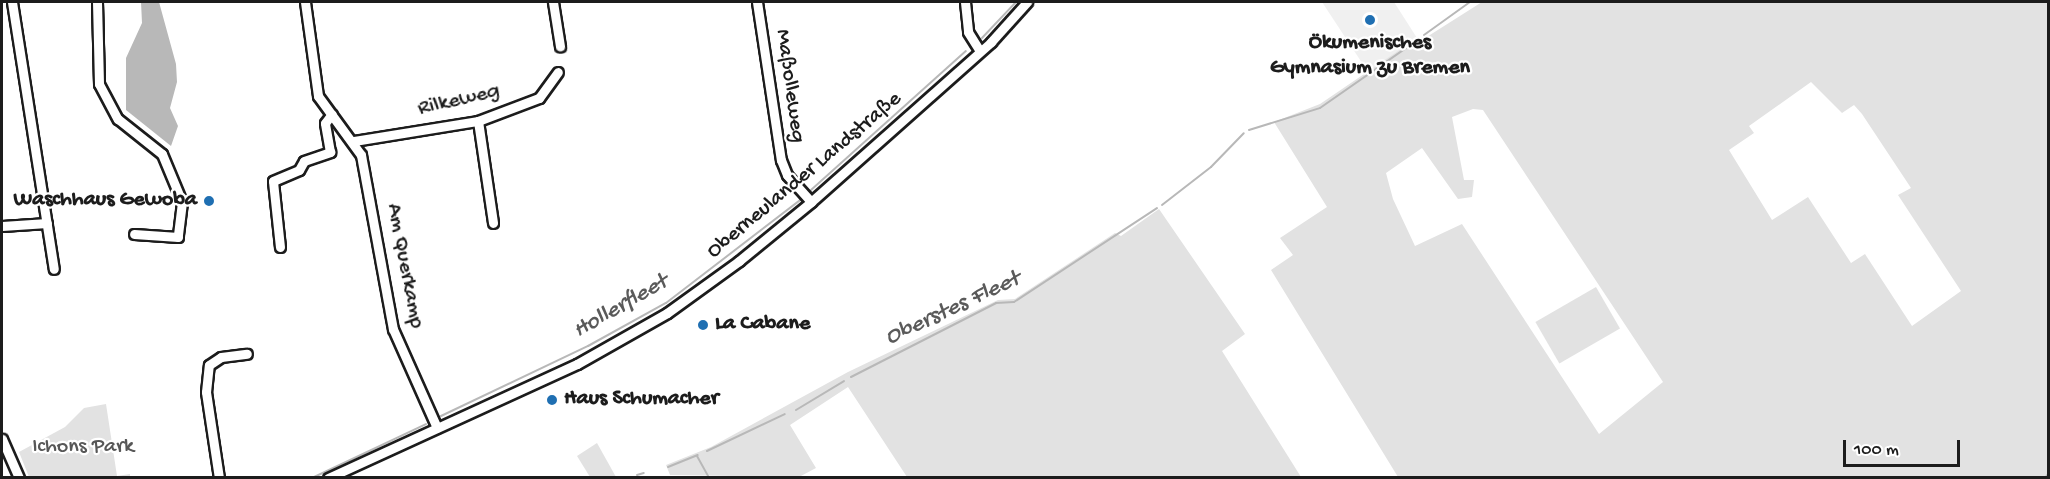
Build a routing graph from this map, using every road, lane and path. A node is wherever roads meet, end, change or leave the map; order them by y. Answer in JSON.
{"nodes":[{"id":1,"x":12,"y":2,"type":"edge"},
{"id":2,"x":97,"y":2,"type":"edge"},
{"id":3,"x":305,"y":2,"type":"edge"},
{"id":4,"x":553,"y":2,"type":"edge"},
{"id":5,"x":757,"y":2,"type":"edge"},
{"id":6,"x":965,"y":2,"type":"edge"},
{"id":7,"x":1027,"y":2,"type":"edge"},
{"id":8,"x":560,"y":46,"type":"dead end"},
{"id":9,"x":980,"y":51,"type":"junction"},
{"id":10,"x":558,"y":72,"type":"dead end"},
{"id":11,"x":332,"y":114,"type":"junction"},
{"id":12,"x":478,"y":121,"type":"junction"},
{"id":13,"x":354,"y":141,"type":"junction"},
{"id":14,"x":811,"y":202,"type":"junction"},
{"id":15,"x":47,"y":223,"type":"junction"},
{"id":16,"x":493,"y":223,"type":"dead end"},
{"id":17,"x":2,"y":226,"type":"edge"},
{"id":18,"x":134,"y":234,"type":"dead end"},
{"id":19,"x":280,"y":247,"type":"dead end"},
{"id":20,"x":54,"y":269,"type":"dead end"},
{"id":21,"x":247,"y":354,"type":"dead end"},
{"id":22,"x":436,"y":428,"type":"junction"},
{"id":23,"x":2,"y":439,"type":"edge"},
{"id":24,"x":19,"y":477,"type":"edge"},
{"id":25,"x":219,"y":477,"type":"edge"},
{"id":26,"x":328,"y":477,"type":"edge"}],
"edges":[{"from":1,"to":15,"type":"street"},
{"from":2,"to":18,"type":"street"},
{"from":3,"to":11,"type":"street","name":"Am Querkamp"},
{"from":4,"to":8,"type":"street"},
{"from":5,"to":14,"type":"street","name":"Maßolleweg"},
{"from":6,"to":9,"type":"street"},
{"from":7,"to":9,"type":"street","name":"Oberneulander Landstraße"},
{"from":9,"to":14,"type":"street","name":"Oberneulander Landstraße"},
{"from":10,"to":12,"type":"street","name":"Rilkeweg"},
{"from":11,"to":13,"type":"street","name":"Am Querkamp"},
{"from":11,"to":19,"type":"street"},
{"from":12,"to":13,"type":"street","name":"Rilkeweg"},
{"from":12,"to":16,"type":"street"},
{"from":13,"to":22,"type":"street","name":"Am Querkamp"},
{"from":14,"to":22,"type":"street","name":"Oberneulander Landstraße"},
{"from":15,"to":17,"type":"street"},
{"from":15,"to":20,"type":"street"},
{"from":21,"to":25,"type":"street"},
{"from":22,"to":26,"type":"street","name":"Oberneulander Landstraße"},
{"from":23,"to":24,"type":"street"}]}
